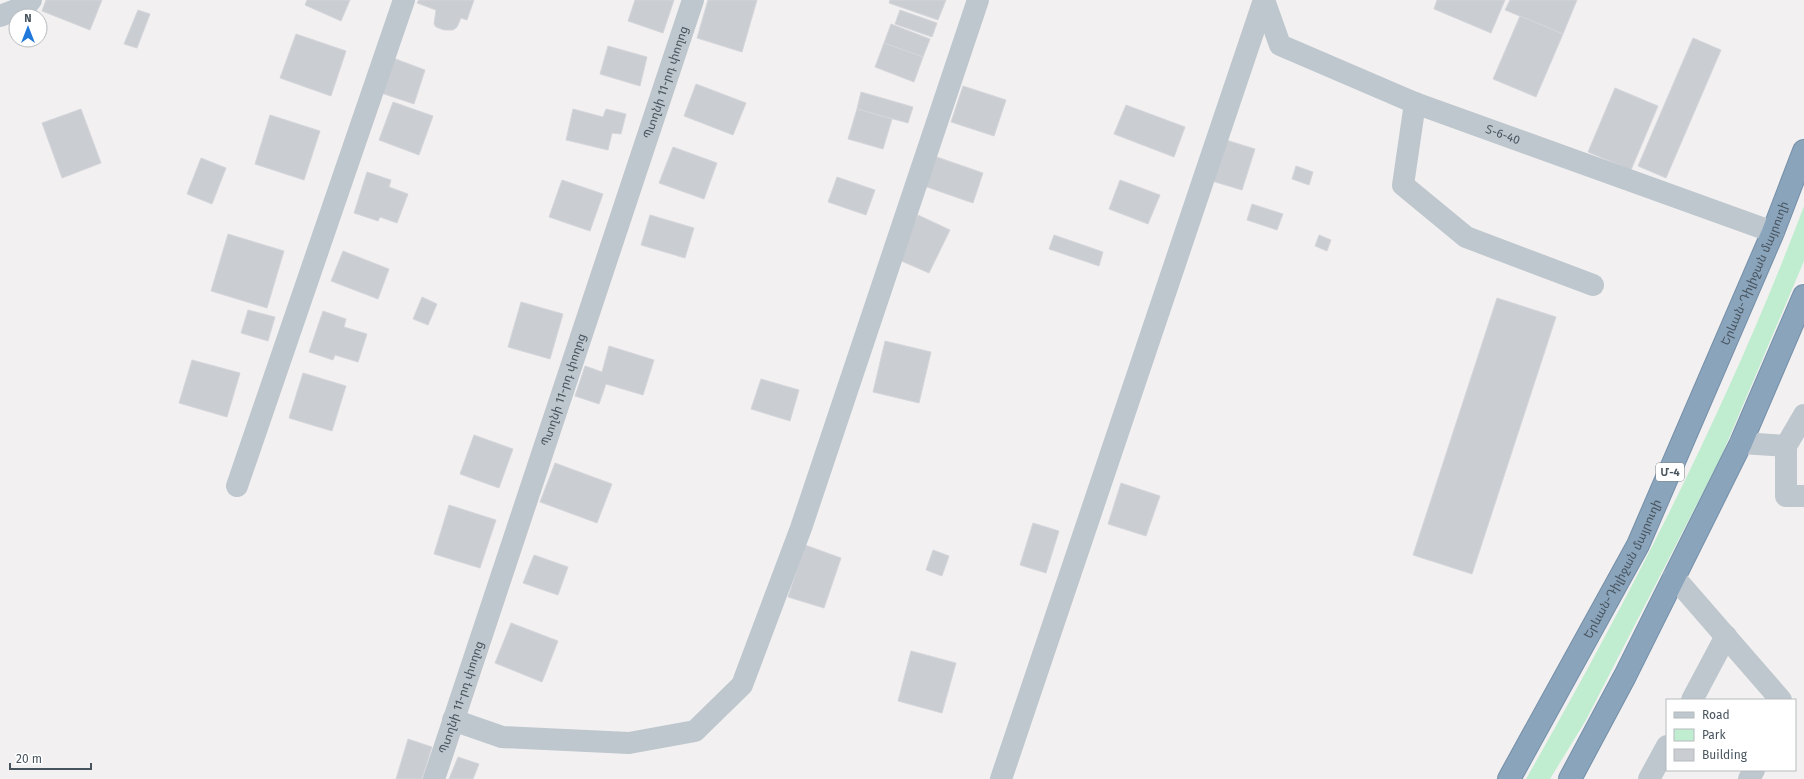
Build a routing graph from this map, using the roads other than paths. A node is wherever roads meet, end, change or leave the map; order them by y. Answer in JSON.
{"nodes":[{"id":1,"x":31,"y":0,"type":"edge"},
{"id":2,"x":404,"y":0,"type":"edge"},
{"id":3,"x":693,"y":0,"type":"edge"},
{"id":4,"x":978,"y":0,"type":"edge"},
{"id":5,"x":1264,"y":0,"type":"edge"},
{"id":6,"x":0,"y":16,"type":"edge"},
{"id":7,"x":1415,"y":103,"type":"junction"},
{"id":8,"x":1804,"y":151,"type":"edge"},
{"id":9,"x":1773,"y":232,"type":"junction"},
{"id":10,"x":1593,"y":284,"type":"dead end"},
{"id":11,"x":1804,"y":296,"type":"edge"},
{"id":12,"x":1804,"y":415,"type":"edge"},
{"id":13,"x":1740,"y":443,"type":"junction"},
{"id":14,"x":1786,"y":446,"type":"junction"},
{"id":15,"x":237,"y":486,"type":"dead end"},
{"id":16,"x":1804,"y":496,"type":"edge"},
{"id":17,"x":1674,"y":577,"type":"junction"},
{"id":18,"x":1726,"y":636,"type":"junction"},
{"id":19,"x":1693,"y":699,"type":"edge"},
{"id":20,"x":1780,"y":699,"type":"edge"},
{"id":21,"x":453,"y":720,"type":"junction"},
{"id":22,"x":1666,"y":748,"type":"edge"},
{"id":23,"x":434,"y":779,"type":"edge"},
{"id":24,"x":1001,"y":779,"type":"edge"},
{"id":25,"x":1508,"y":779,"type":"edge"},
{"id":26,"x":1570,"y":779,"type":"edge"},
{"id":27,"x":1649,"y":779,"type":"edge"}],
"edges":[{"from":1,"to":6,"type":"street"},
{"from":2,"to":15,"type":"street"},
{"from":3,"to":21,"type":"street","name":"Պտղնի 11-րդ փողոց"},
{"from":4,"to":21,"type":"street"},
{"from":5,"to":7,"type":"street","name":"Տ-6-40","number":"Տ-6-40"},
{"from":5,"to":24,"type":"street"},
{"from":7,"to":9,"type":"street","name":"Տ-6-40","number":"Տ-6-40"},
{"from":7,"to":10,"type":"street"},
{"from":8,"to":9,"type":"highway","name":"Երևան-Դիլիջան մայրուղի","number":"Մ-4"},
{"from":9,"to":25,"type":"highway","name":"Երևան-Դիլիջան մայրուղի","number":"Մ-4"},
{"from":11,"to":13,"type":"highway"},
{"from":12,"to":14,"type":"street"},
{"from":13,"to":14,"type":"street"},
{"from":13,"to":17,"type":"highway"},
{"from":14,"to":16,"type":"street"},
{"from":17,"to":18,"type":"street"},
{"from":17,"to":26,"type":"highway"},
{"from":18,"to":19,"type":"street"},
{"from":18,"to":20,"type":"street"},
{"from":21,"to":23,"type":"street","name":"Պտղնի 11-րդ փողոց"},
{"from":22,"to":27,"type":"street"}]}
